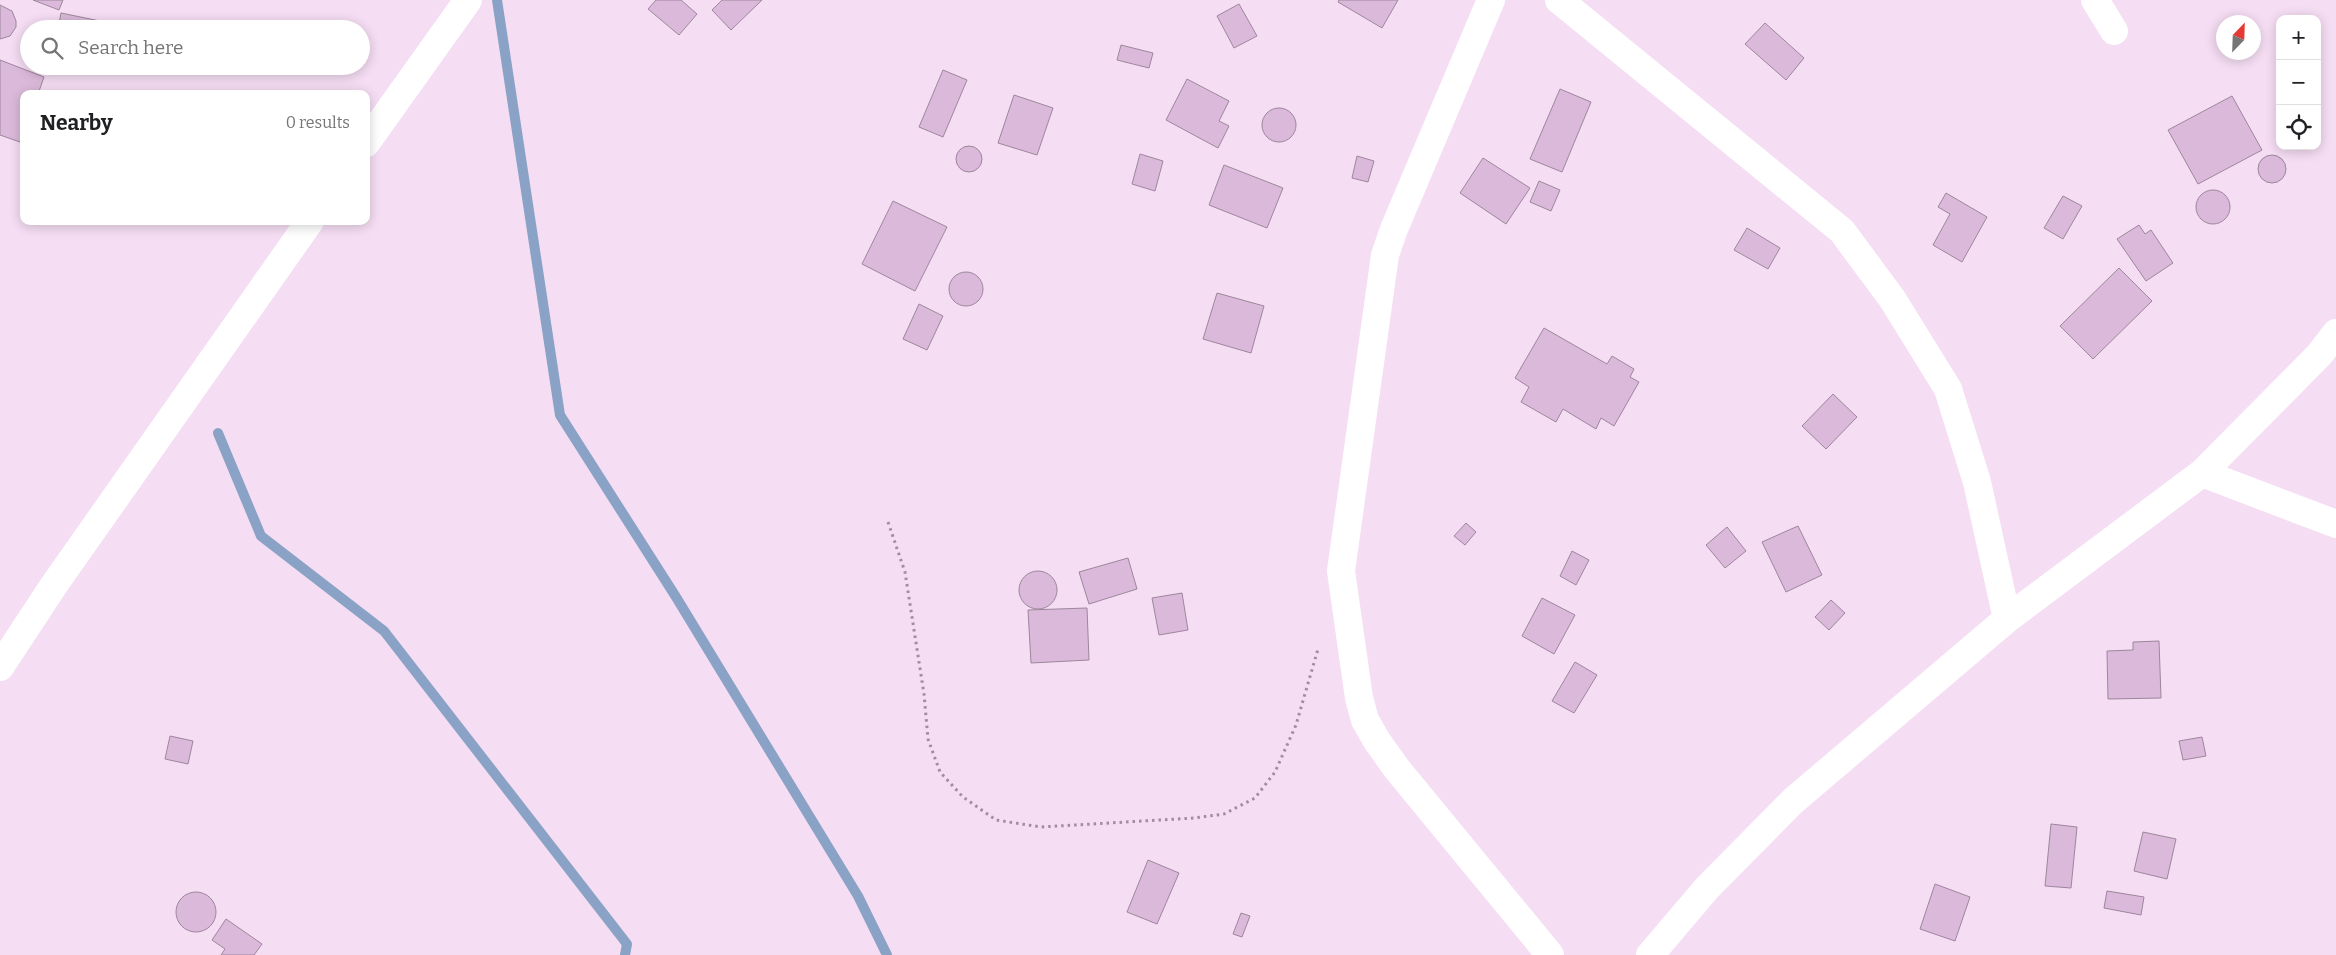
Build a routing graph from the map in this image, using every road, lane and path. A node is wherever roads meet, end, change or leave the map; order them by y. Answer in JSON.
{"nodes":[{"id":1,"x":468,"y":0,"type":"edge"},
{"id":2,"x":1491,"y":0,"type":"edge"},
{"id":3,"x":1559,"y":0,"type":"edge"},
{"id":4,"x":2095,"y":0,"type":"edge"},
{"id":5,"x":2114,"y":31,"type":"dead end"},
{"id":6,"x":370,"y":137,"type":"edge"},
{"id":7,"x":307,"y":225,"type":"edge"},
{"id":8,"x":2336,"y":333,"type":"edge"},
{"id":9,"x":2202,"y":473,"type":"junction"},
{"id":10,"x":888,"y":522,"type":"dead end"},
{"id":11,"x":2336,"y":524,"type":"edge"},
{"id":12,"x":2007,"y":619,"type":"junction"},
{"id":13,"x":1320,"y":644,"type":"dead end"},
{"id":14,"x":0,"y":667,"type":"edge"},
{"id":15,"x":1550,"y":955,"type":"edge"},
{"id":16,"x":1650,"y":955,"type":"edge"}],
"edges":[{"from":1,"to":6,"type":"street"},
{"from":2,"to":15,"type":"street"},
{"from":3,"to":12,"type":"street"},
{"from":4,"to":5,"type":"street"},
{"from":7,"to":14,"type":"street"},
{"from":8,"to":9,"type":"street"},
{"from":9,"to":11,"type":"street"},
{"from":9,"to":12,"type":"street"},
{"from":10,"to":13,"type":"path"},
{"from":12,"to":16,"type":"street"}]}
